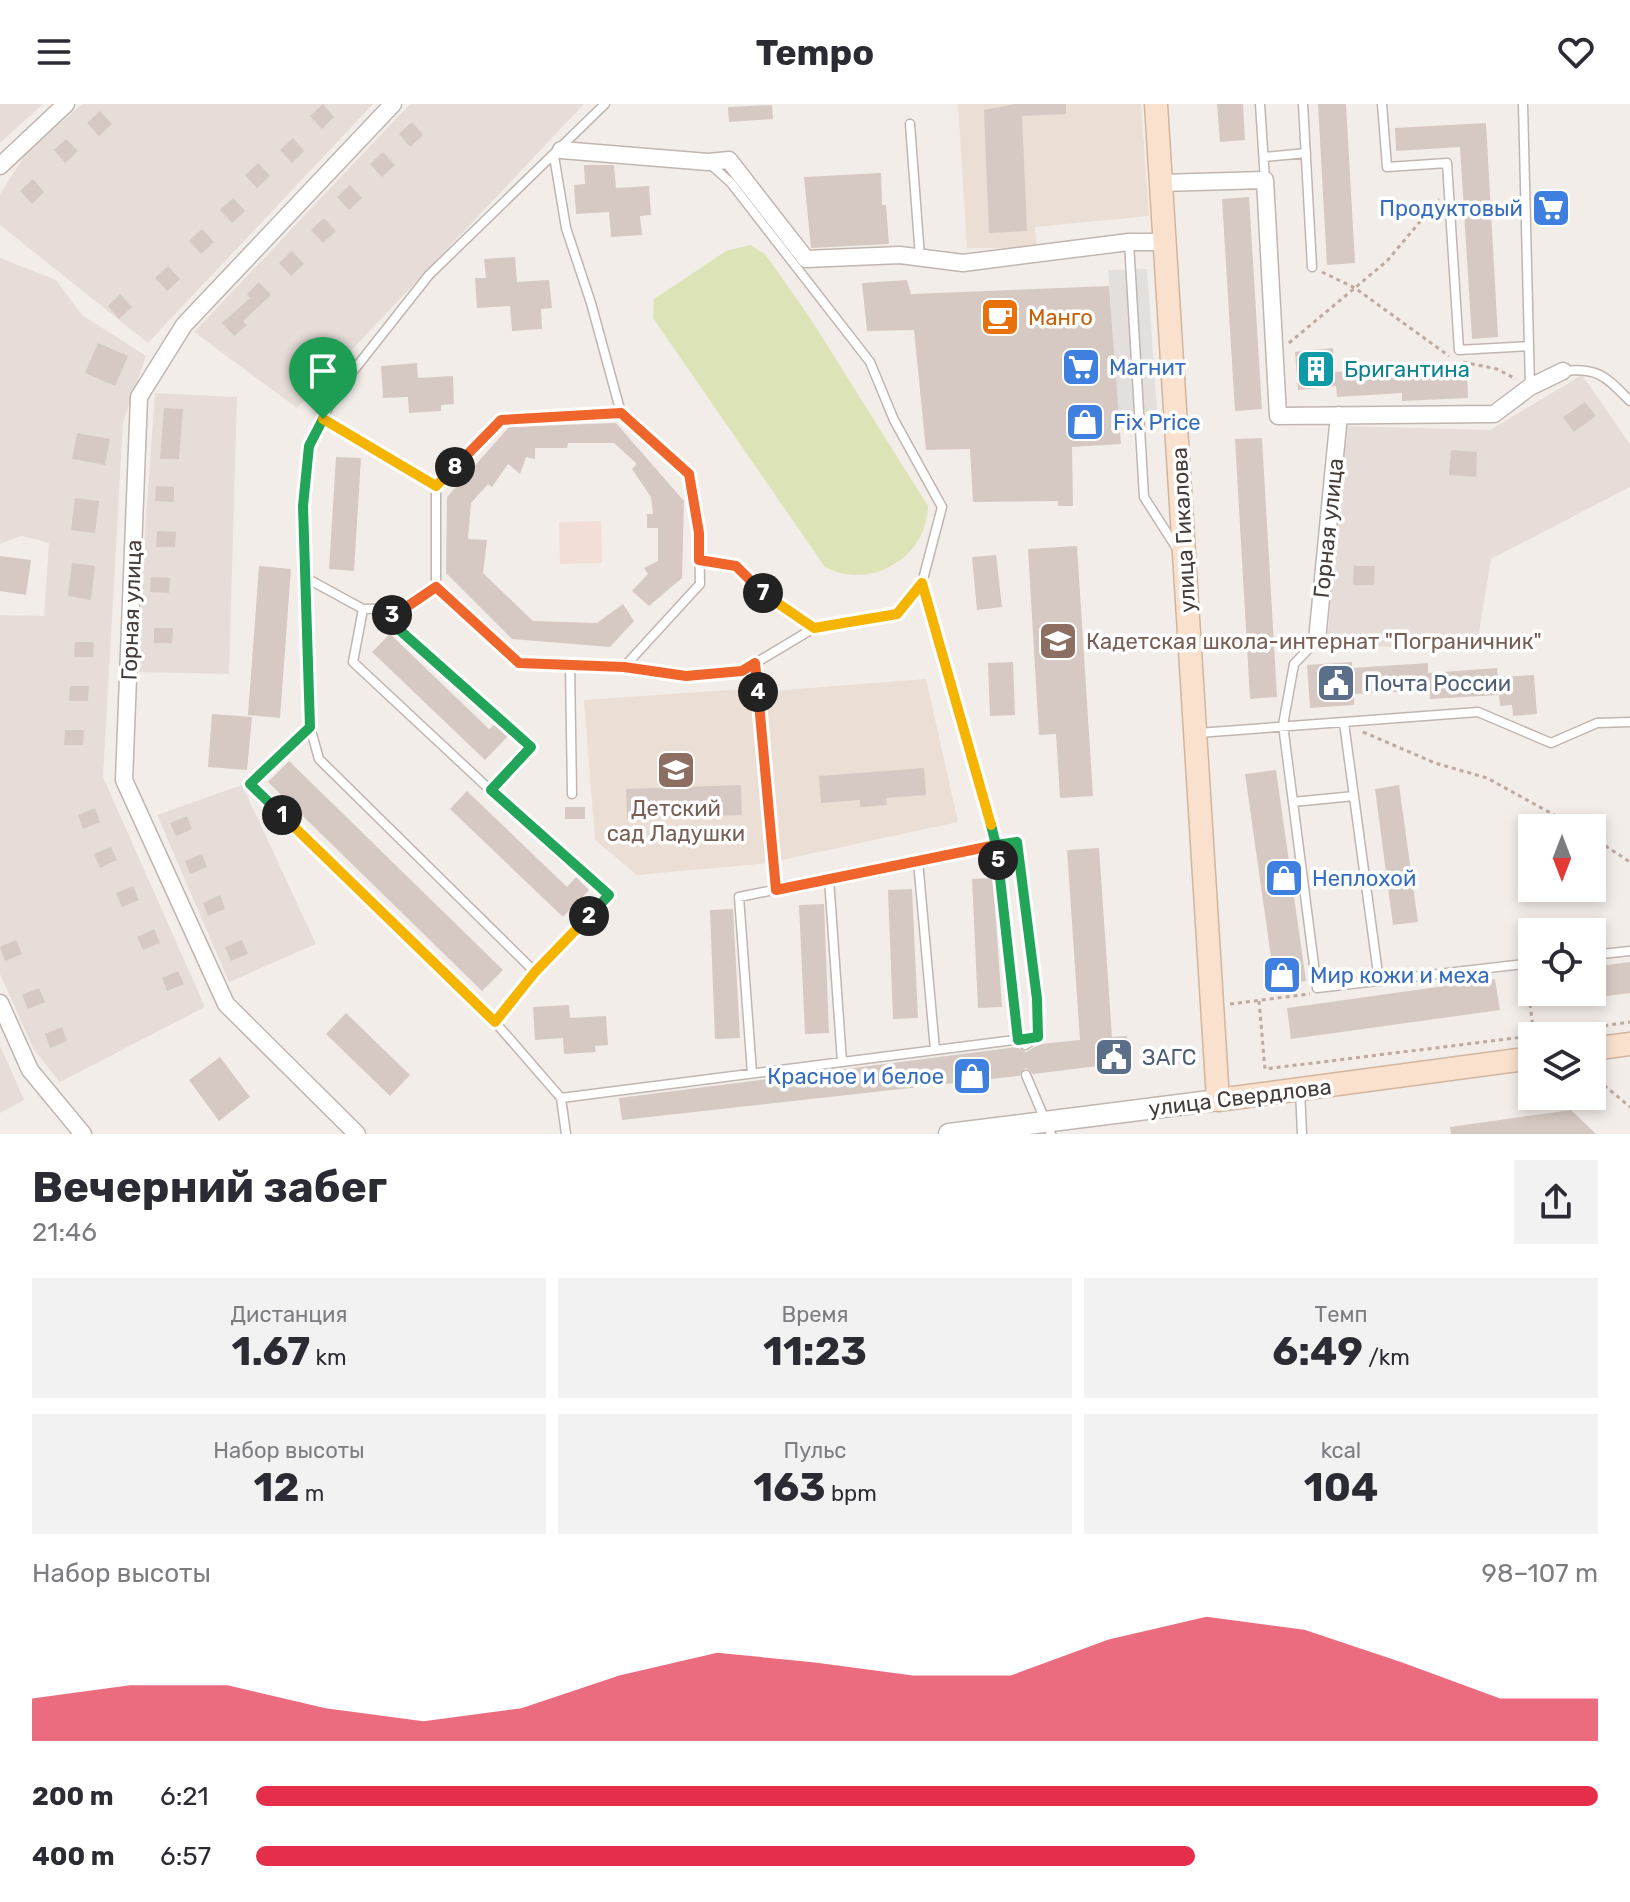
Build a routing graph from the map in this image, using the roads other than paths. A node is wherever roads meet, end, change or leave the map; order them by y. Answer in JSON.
{"nodes":[{"id":1,"x":66,"y":104,"type":"edge"},
{"id":2,"x":393,"y":104,"type":"edge"},
{"id":3,"x":605,"y":104,"type":"edge"},
{"id":4,"x":1156,"y":104,"type":"edge"},
{"id":5,"x":1260,"y":104,"type":"edge"},
{"id":6,"x":1303,"y":104,"type":"edge"},
{"id":7,"x":1382,"y":104,"type":"edge"},
{"id":8,"x":1523,"y":104,"type":"edge"},
{"id":9,"x":910,"y":124,"type":"dead end"},
{"id":10,"x":558,"y":153,"type":"junction"},
{"id":11,"x":1306,"y":153,"type":"junction"},
{"id":12,"x":1264,"y":157,"type":"junction"},
{"id":13,"x":708,"y":162,"type":"junction"},
{"id":14,"x":0,"y":166,"type":"edge"},
{"id":15,"x":1265,"y":180,"type":"junction"},
{"id":16,"x":1161,"y":183,"type":"junction"},
{"id":17,"x":1129,"y":242,"type":"junction"},
{"id":18,"x":1163,"y":242,"type":"junction"},
{"id":19,"x":920,"y":257,"type":"junction"},
{"id":20,"x":1312,"y":267,"type":"road end"},
{"id":21,"x":1529,"y":346,"type":"junction"},
{"id":22,"x":1563,"y":371,"type":"joint"},
{"id":23,"x":1530,"y":387,"type":"junction"},
{"id":24,"x":1630,"y":401,"type":"edge"},
{"id":25,"x":621,"y":413,"type":"junction"},
{"id":26,"x":1339,"y":415,"type":"junction"},
{"id":27,"x":323,"y":419,"type":"junction"},
{"id":28,"x":436,"y":486,"type":"junction"},
{"id":29,"x":699,"y":560,"type":"junction"},
{"id":30,"x":1185,"y":560,"type":"junction"},
{"id":31,"x":308,"y":579,"type":"junction"},
{"id":32,"x":922,"y":583,"type":"junction"},
{"id":33,"x":436,"y":587,"type":"junction"},
{"id":34,"x":363,"y":609,"type":"junction"},
{"id":35,"x":390,"y":609,"type":"junction"},
{"id":36,"x":814,"y":628,"type":"junction"},
{"id":37,"x":1317,"y":640,"type":"joint"},
{"id":38,"x":755,"y":663,"type":"junction"},
{"id":39,"x":570,"y":665,"type":"junction"},
{"id":40,"x":624,"y":667,"type":"junction"},
{"id":41,"x":1630,"y":722,"type":"edge"},
{"id":42,"x":1344,"y":723,"type":"junction"},
{"id":43,"x":1283,"y":725,"type":"junction"},
{"id":44,"x":310,"y":727,"type":"junction"},
{"id":45,"x":1195,"y":733,"type":"junction"},
{"id":46,"x":491,"y":790,"type":"junction"},
{"id":47,"x":572,"y":794,"type":"dead end"},
{"id":48,"x":1354,"y":796,"type":"junction"},
{"id":49,"x":1293,"y":802,"type":"junction"},
{"id":50,"x":996,"y":845,"type":"junction"},
{"id":51,"x":918,"y":861,"type":"junction"},
{"id":52,"x":829,"y":879,"type":"junction"},
{"id":53,"x":776,"y":890,"type":"junction"},
{"id":54,"x":1630,"y":951,"type":"edge"},
{"id":55,"x":1606,"y":954,"type":"edge"},
{"id":56,"x":1518,"y":965,"type":"edge"},
{"id":57,"x":535,"y":972,"type":"junction"},
{"id":58,"x":1379,"y":981,"type":"junction"},
{"id":59,"x":0,"y":1003,"type":"edge"},
{"id":60,"x":495,"y":1022,"type":"junction"},
{"id":61,"x":1022,"y":1043,"type":"junction"},
{"id":62,"x":1630,"y":1044,"type":"edge"},
{"id":63,"x":1606,"y":1047,"type":"edge"},
{"id":64,"x":935,"y":1050,"type":"junction"},
{"id":65,"x":1518,"y":1060,"type":"edge"},
{"id":66,"x":842,"y":1062,"type":"junction"},
{"id":67,"x":752,"y":1073,"type":"junction"},
{"id":68,"x":1026,"y":1075,"type":"dead end"},
{"id":69,"x":1300,"y":1089,"type":"junction"},
{"id":70,"x":561,"y":1098,"type":"junction"},
{"id":71,"x":1218,"y":1100,"type":"junction"},
{"id":72,"x":1050,"y":1128,"type":"edge"},
{"id":73,"x":83,"y":1134,"type":"edge"},
{"id":74,"x":357,"y":1134,"type":"edge"},
{"id":75,"x":566,"y":1134,"type":"edge"},
{"id":76,"x":949,"y":1134,"type":"edge"},
{"id":77,"x":1302,"y":1134,"type":"edge"}],
"edges":[{"from":1,"to":14,"type":"street"},
{"from":2,"to":74,"type":"street","name":"Горная улица"},
{"from":3,"to":10,"type":"lane"},
{"from":4,"to":16,"type":"main road","name":"улица Гикалова"},
{"from":5,"to":12,"type":"lane"},
{"from":6,"to":11,"type":"lane"},
{"from":7,"to":21,"type":"lane"},
{"from":8,"to":21,"type":"lane"},
{"from":9,"to":19,"type":"lane"},
{"from":10,"to":13,"type":"street"},
{"from":10,"to":25,"type":"lane"},
{"from":10,"to":27,"type":"lane"},
{"from":11,"to":12,"type":"lane"},
{"from":11,"to":20,"type":"lane"},
{"from":12,"to":15,"type":"lane"},
{"from":13,"to":19,"type":"street"},
{"from":13,"to":32,"type":"lane"},
{"from":15,"to":16,"type":"street"},
{"from":15,"to":26,"type":"street"},
{"from":16,"to":18,"type":"main road","name":"улица Гикалова"},
{"from":17,"to":18,"type":"street"},
{"from":17,"to":19,"type":"street"},
{"from":17,"to":30,"type":"lane"},
{"from":18,"to":30,"type":"main road","name":"улица Гикалова"},
{"from":21,"to":23,"type":"lane"},
{"from":22,"to":23,"type":"street"},
{"from":22,"to":24,"type":"lane"},
{"from":23,"to":26,"type":"street"},
{"from":25,"to":28,"type":"lane"},
{"from":25,"to":29,"type":"lane"},
{"from":26,"to":37,"type":"street","name":"Горная улица"},
{"from":27,"to":28,"type":"lane"},
{"from":27,"to":31,"type":"lane"},
{"from":28,"to":33,"type":"lane"},
{"from":29,"to":36,"type":"lane"},
{"from":29,"to":40,"type":"lane"},
{"from":30,"to":45,"type":"main road","name":"улица Гикалова"},
{"from":31,"to":34,"type":"lane"},
{"from":31,"to":44,"type":"lane"},
{"from":32,"to":36,"type":"lane"},
{"from":32,"to":50,"type":"lane"},
{"from":33,"to":35,"type":"lane"},
{"from":33,"to":39,"type":"lane"},
{"from":34,"to":35,"type":"lane"},
{"from":34,"to":46,"type":"lane"},
{"from":35,"to":46,"type":"lane"},
{"from":36,"to":38,"type":"lane"},
{"from":37,"to":43,"type":"lane"},
{"from":38,"to":40,"type":"lane"},
{"from":38,"to":53,"type":"lane"},
{"from":39,"to":40,"type":"lane"},
{"from":39,"to":47,"type":"lane"},
{"from":41,"to":42,"type":"lane"},
{"from":42,"to":43,"type":"lane"},
{"from":42,"to":48,"type":"lane"},
{"from":43,"to":45,"type":"lane"},
{"from":43,"to":49,"type":"lane"},
{"from":44,"to":57,"type":"lane"},
{"from":44,"to":60,"type":"lane"},
{"from":45,"to":71,"type":"main road","name":"улица Гикалова"},
{"from":46,"to":57,"type":"lane"},
{"from":48,"to":49,"type":"lane"},
{"from":48,"to":58,"type":"lane"},
{"from":49,"to":58,"type":"lane"},
{"from":50,"to":51,"type":"lane"},
{"from":50,"to":61,"type":"lane"},
{"from":50,"to":61,"type":"lane"},
{"from":51,"to":52,"type":"lane"},
{"from":51,"to":64,"type":"lane"},
{"from":52,"to":53,"type":"lane"},
{"from":52,"to":66,"type":"lane"},
{"from":53,"to":67,"type":"lane"},
{"from":54,"to":55,"type":"lane"},
{"from":56,"to":58,"type":"lane"},
{"from":57,"to":60,"type":"lane"},
{"from":59,"to":73,"type":"street"},
{"from":60,"to":70,"type":"lane"},
{"from":61,"to":64,"type":"lane"},
{"from":62,"to":63,"type":"main road"},
{"from":64,"to":66,"type":"lane"},
{"from":65,"to":69,"type":"main road","name":"улица Свердлова"},
{"from":66,"to":67,"type":"lane"},
{"from":67,"to":70,"type":"lane"},
{"from":68,"to":72,"type":"lane"},
{"from":69,"to":71,"type":"main road","name":"улица Свердлова"},
{"from":69,"to":77,"type":"lane"},
{"from":70,"to":75,"type":"lane"},
{"from":71,"to":72,"type":"street","name":"улица Свердлова"},
{"from":72,"to":76,"type":"street","name":"улица Свердлова"}]}
